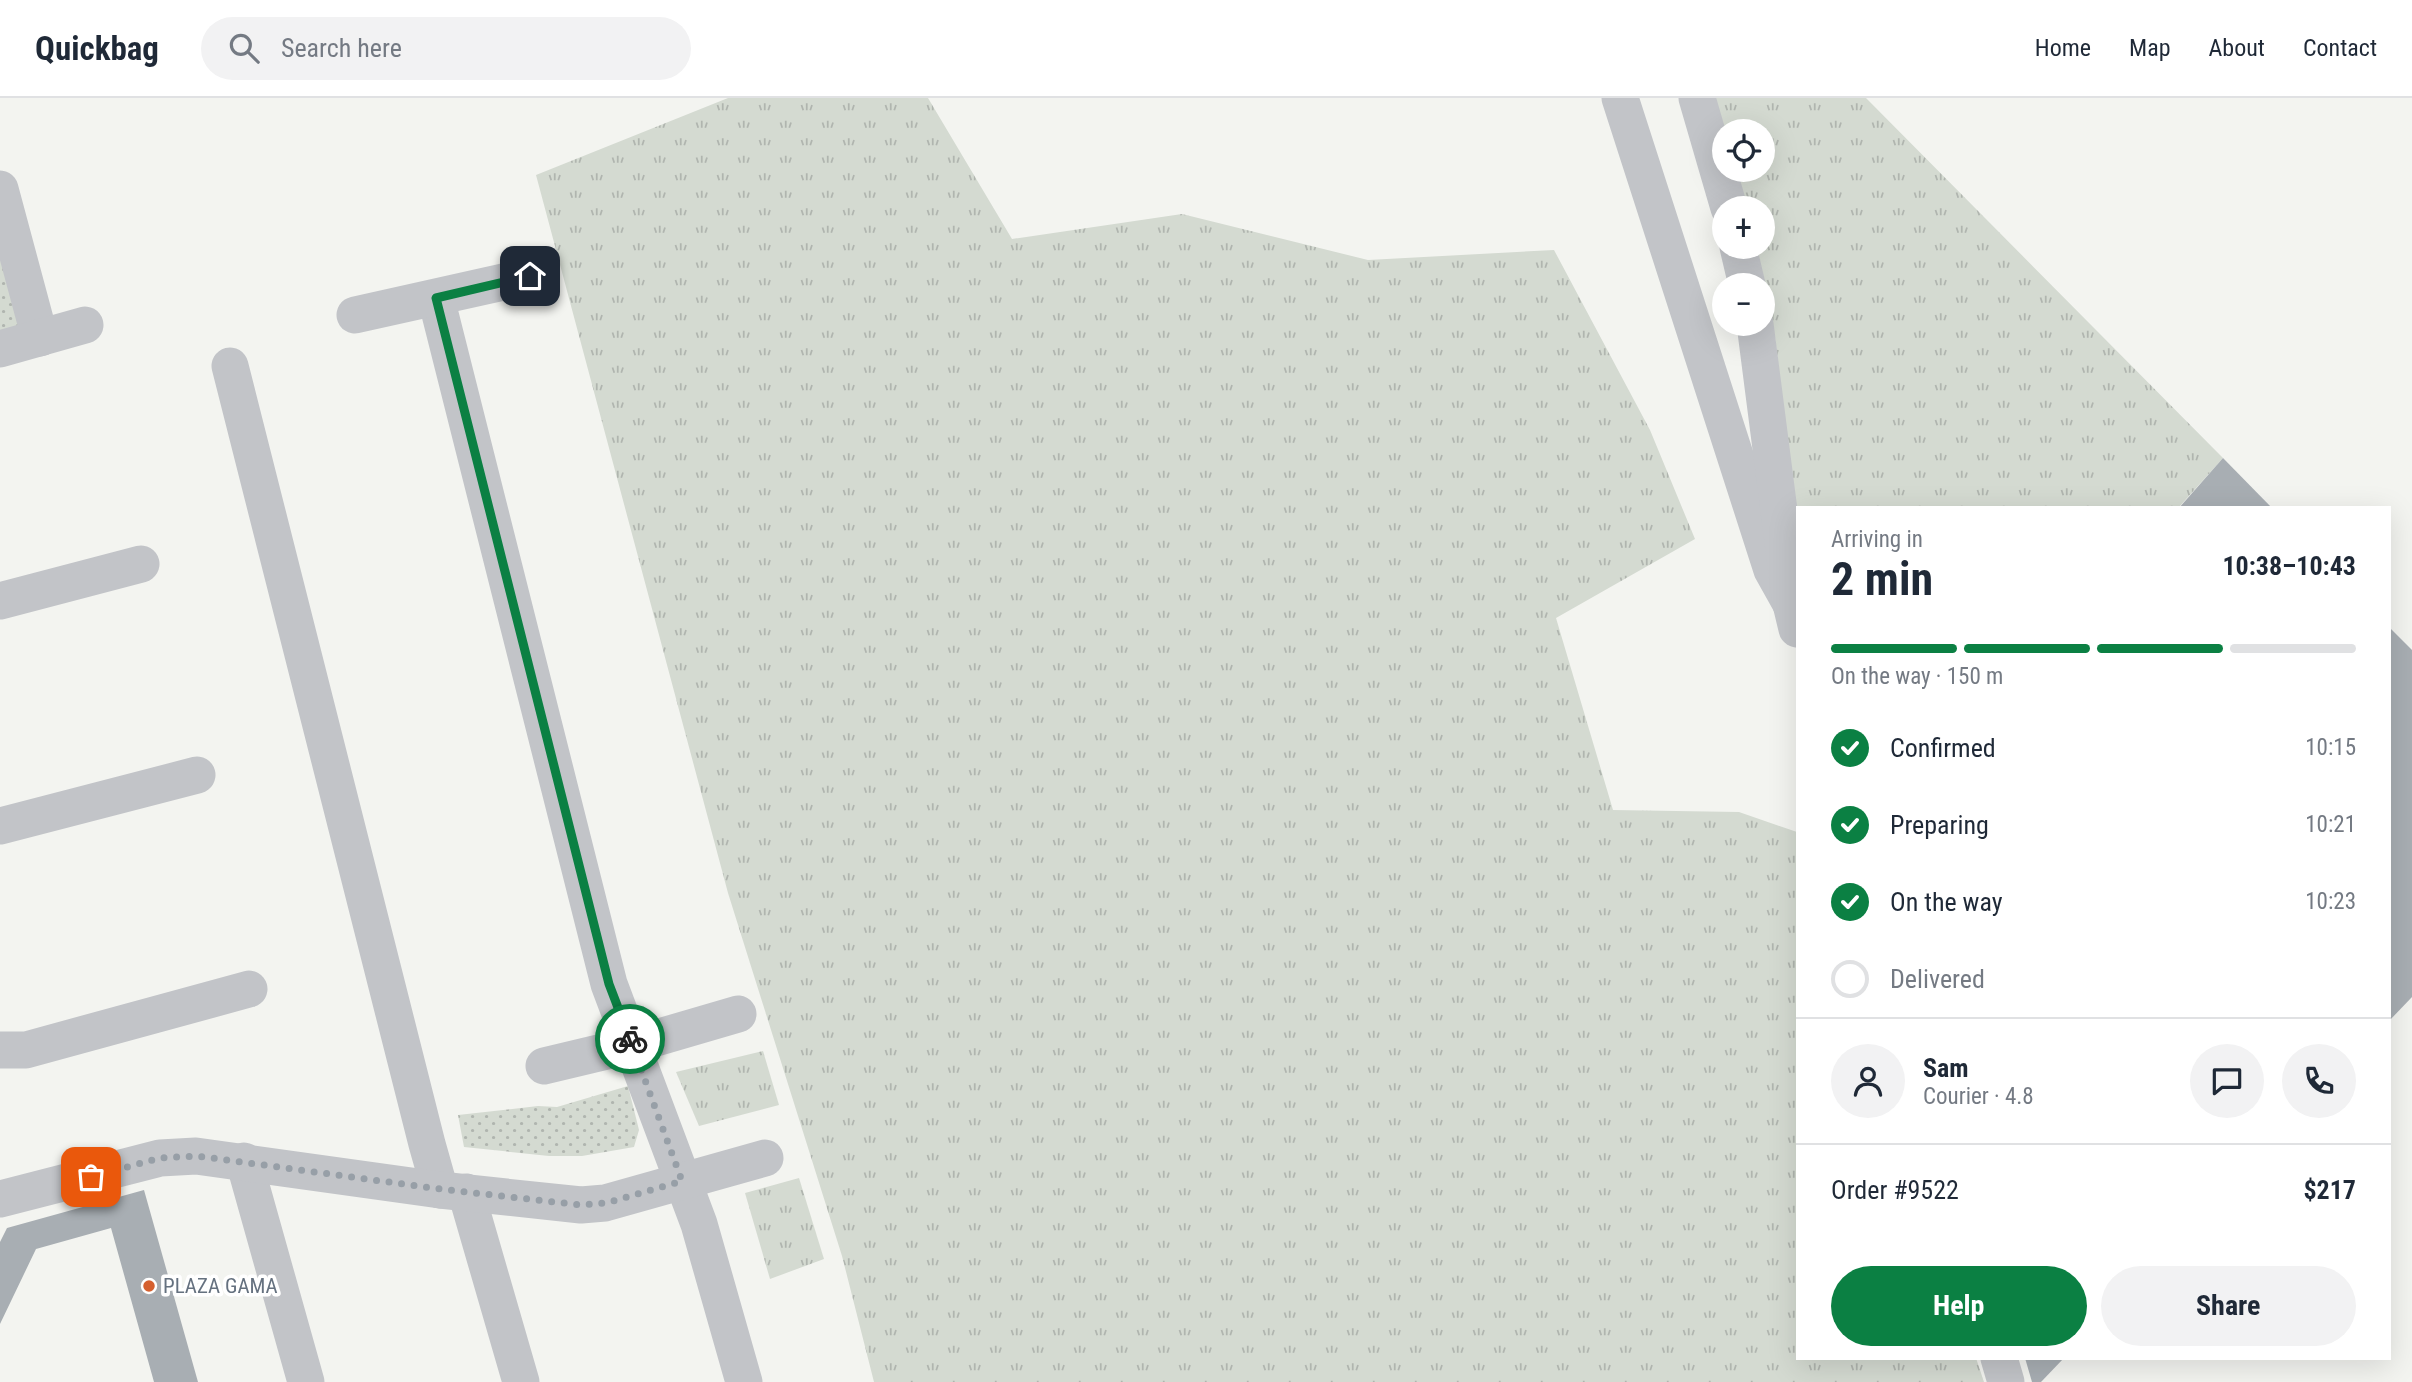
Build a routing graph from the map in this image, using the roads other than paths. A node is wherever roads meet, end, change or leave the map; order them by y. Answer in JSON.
{"nodes":[{"id":1,"x":1620,"y":98,"type":"edge"},
{"id":2,"x":1697,"y":98,"type":"edge"},
{"id":3,"x":0,"y":189,"type":"edge"},
{"id":4,"x":1726,"y":196,"type":"edge"},
{"id":5,"x":530,"y":276,"type":"dead end"},
{"id":6,"x":436,"y":298,"type":"junction"},
{"id":7,"x":355,"y":315,"type":"dead end"},
{"id":8,"x":85,"y":325,"type":"dead end"},
{"id":9,"x":1757,"y":336,"type":"edge"},
{"id":10,"x":40,"y":338,"type":"junction"},
{"id":11,"x":0,"y":349,"type":"edge"},
{"id":12,"x":230,"y":366,"type":"dead end"},
{"id":13,"x":141,"y":565,"type":"dead end"},
{"id":14,"x":0,"y":601,"type":"edge"},
{"id":15,"x":1794,"y":617,"type":"edge"},
{"id":16,"x":197,"y":775,"type":"dead end"},
{"id":17,"x":0,"y":826,"type":"edge"},
{"id":18,"x":248,"y":989,"type":"dead end"},
{"id":19,"x":738,"y":1014,"type":"dead end"},
{"id":20,"x":632,"y":1045,"type":"junction"},
{"id":21,"x":0,"y":1050,"type":"edge"},
{"id":22,"x":544,"y":1066,"type":"dead end"},
{"id":23,"x":765,"y":1158,"type":"dead end"},
{"id":24,"x":244,"y":1161,"type":"junction"},
{"id":25,"x":682,"y":1181,"type":"junction"},
{"id":26,"x":453,"y":1191,"type":"junction"},
{"id":27,"x":0,"y":1199,"type":"edge"},
{"id":28,"x":2000,"y":1360,"type":"edge"},
{"id":29,"x":306,"y":1382,"type":"edge"},
{"id":30,"x":521,"y":1382,"type":"edge"},
{"id":31,"x":744,"y":1382,"type":"edge"},
{"id":32,"x":2006,"y":1382,"type":"edge"}],
"edges":[{"from":1,"to":15,"type":"street"},
{"from":2,"to":4,"type":"street"},
{"from":3,"to":10,"type":"street"},
{"from":5,"to":6,"type":"street"},
{"from":6,"to":7,"type":"street"},
{"from":6,"to":20,"type":"street"},
{"from":8,"to":10,"type":"street"},
{"from":9,"to":15,"type":"street"},
{"from":10,"to":11,"type":"street"},
{"from":12,"to":26,"type":"street"},
{"from":13,"to":14,"type":"street"},
{"from":16,"to":17,"type":"street"},
{"from":18,"to":21,"type":"street"},
{"from":19,"to":20,"type":"street"},
{"from":20,"to":22,"type":"street"},
{"from":20,"to":25,"type":"street"},
{"from":23,"to":25,"type":"street"},
{"from":24,"to":26,"type":"street"},
{"from":24,"to":27,"type":"street"},
{"from":24,"to":29,"type":"street"},
{"from":25,"to":26,"type":"street"},
{"from":25,"to":31,"type":"street"},
{"from":26,"to":30,"type":"street"},
{"from":28,"to":32,"type":"street"}]}
